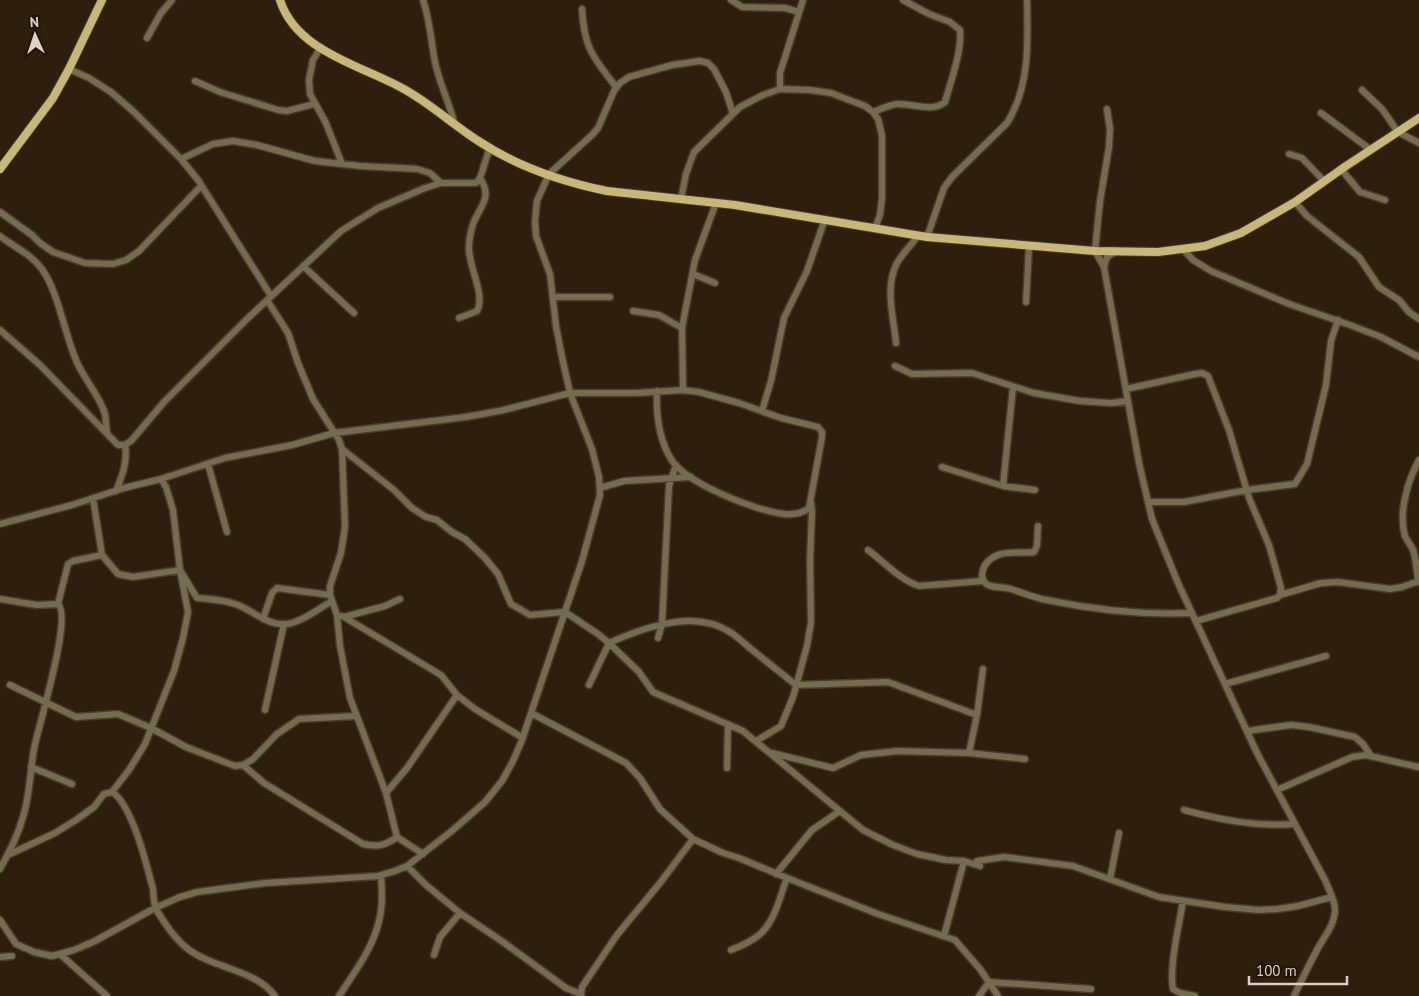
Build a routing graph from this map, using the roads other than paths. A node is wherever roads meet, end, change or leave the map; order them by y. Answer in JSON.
{"nodes":[{"id":1,"x":102,"y":0,"type":"edge"},
{"id":2,"x":172,"y":0,"type":"edge"},
{"id":3,"x":280,"y":0,"type":"edge"},
{"id":4,"x":423,"y":0,"type":"edge"},
{"id":5,"x":731,"y":0,"type":"edge"},
{"id":6,"x":803,"y":0,"type":"edge"},
{"id":7,"x":903,"y":0,"type":"edge"},
{"id":8,"x":1028,"y":0,"type":"edge"},
{"id":9,"x":582,"y":9,"type":"dead end"},
{"id":10,"x":799,"y":12,"type":"junction"},
{"id":11,"x":147,"y":38,"type":"dead end"},
{"id":12,"x":321,"y":47,"type":"junction"},
{"id":13,"x":69,"y":69,"type":"junction"},
{"id":14,"x":195,"y":80,"type":"dead end"},
{"id":15,"x":616,"y":87,"type":"junction"},
{"id":16,"x":780,"y":89,"type":"junction"},
{"id":17,"x":1362,"y":90,"type":"dead end"},
{"id":18,"x":314,"y":104,"type":"junction"},
{"id":19,"x":1106,"y":109,"type":"dead end"},
{"id":20,"x":873,"y":112,"type":"junction"},
{"id":21,"x":1321,"y":113,"type":"dead end"},
{"id":22,"x":733,"y":114,"type":"junction"},
{"id":23,"x":1419,"y":118,"type":"edge"},
{"id":24,"x":454,"y":122,"type":"junction"},
{"id":25,"x":1398,"y":132,"type":"junction"},
{"id":26,"x":1419,"y":142,"type":"edge"},
{"id":27,"x":490,"y":148,"type":"junction"},
{"id":28,"x":1371,"y":150,"type":"junction"},
{"id":29,"x":1289,"y":154,"type":"dead end"},
{"id":30,"x":181,"y":159,"type":"junction"},
{"id":31,"x":342,"y":164,"type":"junction"},
{"id":32,"x":0,"y":168,"type":"edge"},
{"id":33,"x":1341,"y":170,"type":"junction"},
{"id":34,"x":549,"y":174,"type":"junction"},
{"id":35,"x":480,"y":178,"type":"junction"},
{"id":36,"x":1324,"y":181,"type":"junction"},
{"id":37,"x":441,"y":183,"type":"junction"},
{"id":38,"x":201,"y":186,"type":"junction"},
{"id":39,"x":681,"y":198,"type":"junction"},
{"id":40,"x":1385,"y":200,"type":"dead end"},
{"id":41,"x":1295,"y":202,"type":"junction"},
{"id":42,"x":716,"y":203,"type":"junction"},
{"id":43,"x":0,"y":212,"type":"edge"},
{"id":44,"x":825,"y":219,"type":"junction"},
{"id":45,"x":875,"y":228,"type":"junction"},
{"id":46,"x":0,"y":236,"type":"edge"},
{"id":47,"x":918,"y":236,"type":"junction"},
{"id":48,"x":927,"y":237,"type":"junction"},
{"id":49,"x":1029,"y":247,"type":"junction"},
{"id":50,"x":1183,"y":249,"type":"junction"},
{"id":51,"x":1095,"y":251,"type":"junction"},
{"id":52,"x":1115,"y":252,"type":"junction"},
{"id":53,"x":303,"y":266,"type":"junction"},
{"id":54,"x":1104,"y":268,"type":"junction"},
{"id":55,"x":693,"y":274,"type":"junction"},
{"id":56,"x":715,"y":282,"type":"dead end"},
{"id":57,"x":553,"y":297,"type":"junction"},
{"id":58,"x":610,"y":297,"type":"dead end"},
{"id":59,"x":269,"y":298,"type":"junction"},
{"id":60,"x":1026,"y":302,"type":"dead end"},
{"id":61,"x":633,"y":311,"type":"dead end"},
{"id":62,"x":354,"y":312,"type":"dead end"},
{"id":63,"x":458,"y":318,"type":"dead end"},
{"id":64,"x":1419,"y":319,"type":"edge"},
{"id":65,"x":1338,"y":320,"type":"junction"},
{"id":66,"x":682,"y":328,"type":"junction"},
{"id":67,"x":0,"y":330,"type":"edge"},
{"id":68,"x":896,"y":343,"type":"dead end"},
{"id":69,"x":1419,"y":358,"type":"edge"},
{"id":70,"x":895,"y":366,"type":"dead end"},
{"id":71,"x":1012,"y":387,"type":"junction"},
{"id":72,"x":1126,"y":389,"type":"junction"},
{"id":73,"x":684,"y":390,"type":"junction"},
{"id":74,"x":657,"y":392,"type":"junction"},
{"id":75,"x":570,"y":393,"type":"junction"},
{"id":76,"x":1128,"y":401,"type":"junction"},
{"id":77,"x":762,"y":411,"type":"junction"},
{"id":78,"x":107,"y":433,"type":"junction"},
{"id":79,"x":334,"y":433,"type":"junction"},
{"id":80,"x":125,"y":445,"type":"junction"},
{"id":81,"x":342,"y":450,"type":"junction"},
{"id":82,"x":1419,"y":460,"type":"edge"},
{"id":83,"x":208,"y":464,"type":"junction"},
{"id":84,"x":676,"y":465,"type":"junction"},
{"id":85,"x":942,"y":467,"type":"dead end"},
{"id":86,"x":691,"y":477,"type":"junction"},
{"id":87,"x":672,"y":478,"type":"junction"},
{"id":88,"x":161,"y":479,"type":"junction"},
{"id":89,"x":1003,"y":486,"type":"junction"},
{"id":90,"x":600,"y":488,"type":"junction"},
{"id":91,"x":1035,"y":490,"type":"dead end"},
{"id":92,"x":1246,"y":490,"type":"junction"},
{"id":93,"x":116,"y":491,"type":"junction"},
{"id":94,"x":93,"y":498,"type":"junction"},
{"id":95,"x":811,"y":502,"type":"junction"},
{"id":96,"x":1148,"y":502,"type":"junction"},
{"id":97,"x":0,"y":524,"type":"edge"},
{"id":98,"x":1038,"y":526,"type":"dead end"},
{"id":99,"x":227,"y":532,"type":"dead end"},
{"id":100,"x":868,"y":550,"type":"dead end"},
{"id":101,"x":102,"y":555,"type":"junction"},
{"id":102,"x":180,"y":570,"type":"junction"},
{"id":103,"x":984,"y":581,"type":"junction"},
{"id":104,"x":1419,"y":581,"type":"edge"},
{"id":105,"x":1280,"y":595,"type":"junction"},
{"id":106,"x":331,"y":598,"type":"junction"},
{"id":107,"x":0,"y":599,"type":"edge"},
{"id":108,"x":400,"y":599,"type":"dead end"},
{"id":109,"x":58,"y":604,"type":"junction"},
{"id":110,"x":565,"y":612,"type":"junction"},
{"id":111,"x":1192,"y":613,"type":"junction"},
{"id":112,"x":341,"y":616,"type":"junction"},
{"id":113,"x":262,"y":619,"type":"junction"},
{"id":114,"x":1196,"y":621,"type":"junction"},
{"id":115,"x":284,"y":624,"type":"junction"},
{"id":116,"x":662,"y":624,"type":"junction"},
{"id":117,"x":658,"y":638,"type":"dead end"},
{"id":118,"x":609,"y":643,"type":"junction"},
{"id":119,"x":1326,"y":656,"type":"dead end"},
{"id":120,"x":982,"y":668,"type":"dead end"},
{"id":121,"x":1225,"y":684,"type":"junction"},
{"id":122,"x":10,"y":685,"type":"dead end"},
{"id":123,"x":589,"y":685,"type":"dead end"},
{"id":124,"x":796,"y":685,"type":"junction"},
{"id":125,"x":457,"y":695,"type":"junction"},
{"id":126,"x":46,"y":703,"type":"junction"},
{"id":127,"x":265,"y":710,"type":"dead end"},
{"id":128,"x":531,"y":713,"type":"junction"},
{"id":129,"x":978,"y":715,"type":"junction"},
{"id":130,"x":356,"y":716,"type":"junction"},
{"id":131,"x":728,"y":725,"type":"junction"},
{"id":132,"x":151,"y":728,"type":"junction"},
{"id":133,"x":1247,"y":731,"type":"junction"},
{"id":134,"x":522,"y":738,"type":"junction"},
{"id":135,"x":756,"y":741,"type":"junction"},
{"id":136,"x":768,"y":752,"type":"junction"},
{"id":137,"x":969,"y":753,"type":"junction"},
{"id":138,"x":1371,"y":756,"type":"junction"},
{"id":139,"x":1025,"y":758,"type":"dead end"},
{"id":140,"x":244,"y":765,"type":"junction"},
{"id":141,"x":31,"y":767,"type":"junction"},
{"id":142,"x":1418,"y":767,"type":"edge"},
{"id":143,"x":727,"y":768,"type":"dead end"},
{"id":144,"x":72,"y":784,"type":"dead end"},
{"id":145,"x":1277,"y":790,"type":"junction"},
{"id":146,"x":112,"y":792,"type":"junction"},
{"id":147,"x":386,"y":793,"type":"junction"},
{"id":148,"x":1184,"y":810,"type":"dead end"},
{"id":149,"x":840,"y":811,"type":"junction"},
{"id":150,"x":1295,"y":824,"type":"junction"},
{"id":151,"x":1119,"y":833,"type":"dead end"},
{"id":152,"x":397,"y":837,"type":"junction"},
{"id":153,"x":693,"y":839,"type":"junction"},
{"id":154,"x":423,"y":854,"type":"junction"},
{"id":155,"x":8,"y":855,"type":"junction"},
{"id":156,"x":964,"y":861,"type":"junction"},
{"id":157,"x":407,"y":866,"type":"junction"},
{"id":158,"x":0,"y":869,"type":"edge"},
{"id":159,"x":776,"y":874,"type":"junction"},
{"id":160,"x":381,"y":875,"type":"junction"},
{"id":161,"x":787,"y":878,"type":"junction"},
{"id":162,"x":1110,"y":878,"type":"junction"},
{"id":163,"x":1332,"y":897,"type":"junction"},
{"id":164,"x":1182,"y":901,"type":"junction"},
{"id":165,"x":155,"y":908,"type":"junction"},
{"id":166,"x":460,"y":913,"type":"junction"},
{"id":167,"x":0,"y":920,"type":"edge"},
{"id":168,"x":944,"y":936,"type":"junction"},
{"id":169,"x":731,"y":950,"type":"dead end"},
{"id":170,"x":61,"y":955,"type":"junction"},
{"id":171,"x":434,"y":955,"type":"dead end"},
{"id":172,"x":0,"y":956,"type":"edge"},
{"id":173,"x":12,"y":956,"type":"dead end"},
{"id":174,"x":989,"y":982,"type":"junction"},
{"id":175,"x":1091,"y":989,"type":"dead end"},
{"id":176,"x":581,"y":995,"type":"edge"},
{"id":177,"x":107,"y":996,"type":"edge"},
{"id":178,"x":275,"y":996,"type":"edge"},
{"id":179,"x":339,"y":996,"type":"edge"},
{"id":180,"x":979,"y":996,"type":"edge"},
{"id":181,"x":998,"y":996,"type":"edge"},
{"id":182,"x":1195,"y":996,"type":"edge"},
{"id":183,"x":1294,"y":996,"type":"edge"}],
"edges":[{"from":1,"to":13,"type":"main road"},
{"from":2,"to":11,"type":"street"},
{"from":3,"to":12,"type":"main road"},
{"from":4,"to":24,"type":"street"},
{"from":5,"to":10,"type":"street"},
{"from":6,"to":10,"type":"street"},
{"from":7,"to":20,"type":"street"},
{"from":8,"to":48,"type":"street"},
{"from":9,"to":15,"type":"street"},
{"from":10,"to":16,"type":"street"},
{"from":12,"to":18,"type":"street"},
{"from":12,"to":24,"type":"main road"},
{"from":13,"to":30,"type":"street"},
{"from":13,"to":32,"type":"main road"},
{"from":14,"to":18,"type":"street"},
{"from":15,"to":22,"type":"street"},
{"from":15,"to":34,"type":"street"},
{"from":16,"to":20,"type":"street"},
{"from":16,"to":22,"type":"street"},
{"from":17,"to":25,"type":"street"},
{"from":18,"to":31,"type":"street"},
{"from":19,"to":51,"type":"street"},
{"from":20,"to":45,"type":"street"},
{"from":21,"to":28,"type":"street"},
{"from":22,"to":39,"type":"street"},
{"from":23,"to":25,"type":"main road"},
{"from":24,"to":27,"type":"main road"},
{"from":25,"to":26,"type":"street"},
{"from":25,"to":28,"type":"main road"},
{"from":27,"to":34,"type":"main road"},
{"from":27,"to":35,"type":"street"},
{"from":28,"to":33,"type":"main road"},
{"from":29,"to":36,"type":"street"},
{"from":30,"to":31,"type":"street"},
{"from":30,"to":38,"type":"street"},
{"from":31,"to":37,"type":"street"},
{"from":33,"to":36,"type":"main road"},
{"from":33,"to":40,"type":"street"},
{"from":34,"to":39,"type":"main road"},
{"from":34,"to":57,"type":"street"},
{"from":35,"to":37,"type":"street"},
{"from":35,"to":63,"type":"street"},
{"from":36,"to":41,"type":"main road"},
{"from":37,"to":53,"type":"street"},
{"from":38,"to":43,"type":"street"},
{"from":38,"to":59,"type":"street"},
{"from":39,"to":42,"type":"main road"},
{"from":41,"to":50,"type":"main road"},
{"from":41,"to":64,"type":"street"},
{"from":42,"to":44,"type":"main road"},
{"from":42,"to":55,"type":"street"},
{"from":44,"to":45,"type":"main road"},
{"from":44,"to":77,"type":"street"},
{"from":45,"to":47,"type":"main road"},
{"from":46,"to":78,"type":"street"},
{"from":47,"to":48,"type":"main road"},
{"from":47,"to":68,"type":"street"},
{"from":48,"to":49,"type":"main road"},
{"from":49,"to":51,"type":"main road"},
{"from":49,"to":60,"type":"street"},
{"from":50,"to":52,"type":"main road"},
{"from":50,"to":65,"type":"street"},
{"from":51,"to":52,"type":"main road"},
{"from":51,"to":54,"type":"street"},
{"from":52,"to":54,"type":"street"},
{"from":53,"to":59,"type":"street"},
{"from":53,"to":62,"type":"street"},
{"from":54,"to":72,"type":"street"},
{"from":55,"to":56,"type":"street"},
{"from":55,"to":66,"type":"street"},
{"from":57,"to":58,"type":"street"},
{"from":57,"to":75,"type":"street"},
{"from":59,"to":79,"type":"street"},
{"from":59,"to":80,"type":"street"},
{"from":61,"to":66,"type":"street"},
{"from":65,"to":69,"type":"street"},
{"from":65,"to":92,"type":"street"},
{"from":66,"to":73,"type":"street"},
{"from":67,"to":78,"type":"street"},
{"from":70,"to":71,"type":"street"},
{"from":71,"to":76,"type":"street"},
{"from":71,"to":89,"type":"street"},
{"from":72,"to":76,"type":"street"},
{"from":72,"to":92,"type":"street"},
{"from":73,"to":74,"type":"street"},
{"from":73,"to":77,"type":"street"},
{"from":74,"to":75,"type":"street"},
{"from":74,"to":84,"type":"street"},
{"from":75,"to":79,"type":"street"},
{"from":75,"to":90,"type":"street"},
{"from":76,"to":96,"type":"street"},
{"from":77,"to":95,"type":"street"},
{"from":78,"to":80,"type":"street"},
{"from":79,"to":81,"type":"street"},
{"from":79,"to":83,"type":"street"},
{"from":80,"to":93,"type":"street"},
{"from":81,"to":106,"type":"street"},
{"from":81,"to":110,"type":"street"},
{"from":82,"to":104,"type":"street"},
{"from":83,"to":88,"type":"street"},
{"from":83,"to":99,"type":"street"},
{"from":84,"to":86,"type":"street"},
{"from":84,"to":87,"type":"street"},
{"from":85,"to":89,"type":"street"},
{"from":86,"to":87,"type":"street"},
{"from":86,"to":95,"type":"street"},
{"from":87,"to":90,"type":"street"},
{"from":87,"to":116,"type":"street"},
{"from":88,"to":93,"type":"street"},
{"from":88,"to":102,"type":"street"},
{"from":89,"to":91,"type":"street"},
{"from":90,"to":110,"type":"street"},
{"from":92,"to":96,"type":"street"},
{"from":92,"to":105,"type":"street"},
{"from":93,"to":94,"type":"street"},
{"from":94,"to":97,"type":"street"},
{"from":94,"to":101,"type":"street"},
{"from":95,"to":124,"type":"street"},
{"from":96,"to":111,"type":"street"},
{"from":98,"to":103,"type":"street"},
{"from":100,"to":103,"type":"street"},
{"from":101,"to":102,"type":"street"},
{"from":101,"to":109,"type":"street"},
{"from":102,"to":113,"type":"street"},
{"from":102,"to":132,"type":"street"},
{"from":103,"to":111,"type":"street"},
{"from":104,"to":105,"type":"street"},
{"from":105,"to":114,"type":"street"},
{"from":106,"to":112,"type":"street"},
{"from":106,"to":113,"type":"street"},
{"from":106,"to":115,"type":"street"},
{"from":107,"to":109,"type":"street"},
{"from":108,"to":112,"type":"street"},
{"from":109,"to":126,"type":"street"},
{"from":110,"to":118,"type":"street"},
{"from":110,"to":128,"type":"street"},
{"from":111,"to":114,"type":"street"},
{"from":112,"to":125,"type":"street"},
{"from":112,"to":130,"type":"street"},
{"from":113,"to":115,"type":"street"},
{"from":114,"to":121,"type":"street"},
{"from":115,"to":127,"type":"street"},
{"from":116,"to":117,"type":"street"},
{"from":116,"to":118,"type":"street"},
{"from":116,"to":124,"type":"street"},
{"from":118,"to":123,"type":"street"},
{"from":118,"to":131,"type":"street"},
{"from":119,"to":121,"type":"street"},
{"from":120,"to":129,"type":"street"},
{"from":121,"to":133,"type":"street"},
{"from":122,"to":126,"type":"street"},
{"from":124,"to":129,"type":"street"},
{"from":124,"to":135,"type":"street"},
{"from":125,"to":134,"type":"street"},
{"from":125,"to":147,"type":"street"},
{"from":126,"to":132,"type":"street"},
{"from":126,"to":141,"type":"street"},
{"from":128,"to":134,"type":"street"},
{"from":128,"to":153,"type":"street"},
{"from":129,"to":137,"type":"street"},
{"from":130,"to":140,"type":"street"},
{"from":130,"to":147,"type":"street"},
{"from":131,"to":135,"type":"street"},
{"from":131,"to":143,"type":"street"},
{"from":132,"to":140,"type":"street"},
{"from":132,"to":146,"type":"street"},
{"from":133,"to":138,"type":"street"},
{"from":133,"to":145,"type":"street"},
{"from":134,"to":154,"type":"street"},
{"from":135,"to":136,"type":"street"},
{"from":136,"to":137,"type":"street"},
{"from":136,"to":149,"type":"street"},
{"from":137,"to":139,"type":"street"},
{"from":138,"to":142,"type":"street"},
{"from":138,"to":145,"type":"street"},
{"from":140,"to":152,"type":"street"},
{"from":141,"to":144,"type":"street"},
{"from":141,"to":155,"type":"street"},
{"from":145,"to":150,"type":"street"},
{"from":146,"to":155,"type":"street"},
{"from":146,"to":165,"type":"street"},
{"from":147,"to":152,"type":"street"},
{"from":148,"to":150,"type":"street"},
{"from":149,"to":156,"type":"street"},
{"from":149,"to":159,"type":"street"},
{"from":150,"to":163,"type":"street"},
{"from":151,"to":162,"type":"street"},
{"from":152,"to":154,"type":"street"},
{"from":153,"to":159,"type":"street"},
{"from":153,"to":176,"type":"street"},
{"from":154,"to":157,"type":"street"},
{"from":155,"to":158,"type":"street"},
{"from":156,"to":162,"type":"street"},
{"from":156,"to":168,"type":"street"},
{"from":157,"to":160,"type":"street"},
{"from":157,"to":166,"type":"street"},
{"from":159,"to":161,"type":"street"},
{"from":160,"to":165,"type":"street"},
{"from":160,"to":179,"type":"street"},
{"from":161,"to":168,"type":"street"},
{"from":161,"to":169,"type":"street"},
{"from":162,"to":164,"type":"street"},
{"from":163,"to":164,"type":"street"},
{"from":163,"to":183,"type":"street"},
{"from":164,"to":182,"type":"street"},
{"from":165,"to":170,"type":"street"},
{"from":165,"to":178,"type":"street"},
{"from":166,"to":171,"type":"street"},
{"from":166,"to":176,"type":"street"},
{"from":167,"to":170,"type":"street"},
{"from":168,"to":174,"type":"street"},
{"from":170,"to":177,"type":"street"},
{"from":172,"to":173,"type":"street"},
{"from":174,"to":175,"type":"street"},
{"from":174,"to":180,"type":"street"},
{"from":174,"to":181,"type":"street"}]}
